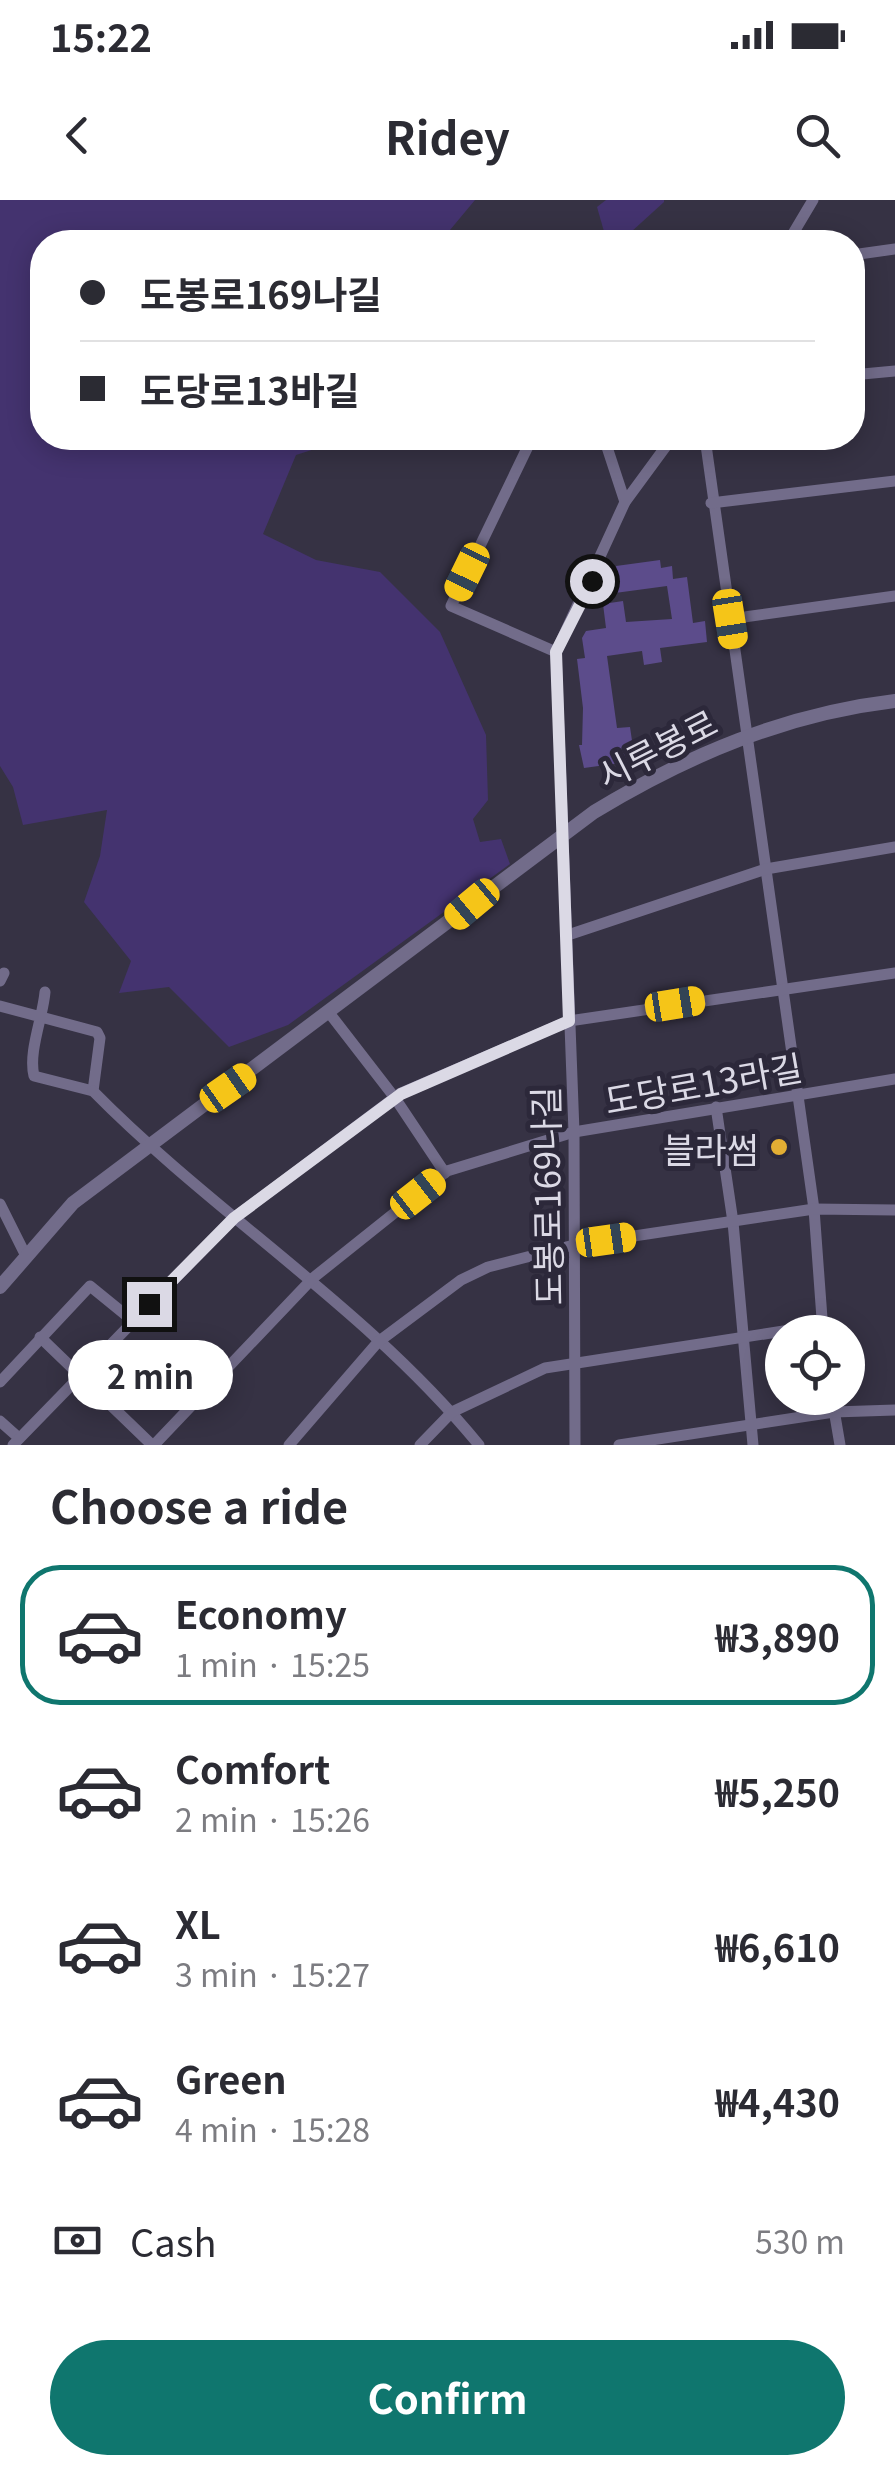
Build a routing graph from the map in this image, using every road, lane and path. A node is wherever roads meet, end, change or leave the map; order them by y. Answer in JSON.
{"nodes":[{"id":1,"x":813,"y":200,"type":"edge"},
{"id":2,"x":795,"y":230,"type":"edge"},
{"id":3,"x":895,"y":249,"type":"edge"},
{"id":4,"x":865,"y":252,"type":"edge"},
{"id":5,"x":895,"y":371,"type":"edge"},
{"id":6,"x":865,"y":374,"type":"edge"},
{"id":7,"x":526,"y":450,"type":"edge"},
{"id":8,"x":608,"y":450,"type":"edge"},
{"id":9,"x":663,"y":450,"type":"edge"},
{"id":10,"x":706,"y":450,"type":"edge"},
{"id":11,"x":895,"y":481,"type":"edge"},
{"id":12,"x":625,"y":502,"type":"junction"},
{"id":13,"x":711,"y":503,"type":"junction"},
{"id":14,"x":895,"y":596,"type":"edge"},
{"id":15,"x":730,"y":619,"type":"junction"},
{"id":16,"x":556,"y":652,"type":"junction"},
{"id":17,"x":895,"y":701,"type":"edge"},
{"id":18,"x":748,"y":735,"type":"junction"},
{"id":19,"x":565,"y":831,"type":"junction"},
{"id":20,"x":895,"y":847,"type":"edge"},
{"id":21,"x":766,"y":869,"type":"junction"},
{"id":22,"x":568,"y":935,"type":"junction"},
{"id":23,"x":895,"y":973,"type":"edge"},
{"id":24,"x":782,"y":988,"type":"junction"},
{"id":25,"x":45,"y":992,"type":"dead end"},
{"id":26,"x":0,"y":1006,"type":"edge"},
{"id":27,"x":330,"y":1014,"type":"junction"},
{"id":28,"x":42,"y":1020,"type":"junction"},
{"id":29,"x":569,"y":1021,"type":"junction"},
{"id":30,"x":895,"y":1079,"type":"edge"},
{"id":31,"x":92,"y":1091,"type":"junction"},
{"id":32,"x":794,"y":1093,"type":"junction"},
{"id":33,"x":395,"y":1098,"type":"junction"},
{"id":34,"x":716,"y":1107,"type":"junction"},
{"id":35,"x":574,"y":1132,"type":"junction"},
{"id":36,"x":148,"y":1146,"type":"junction"},
{"id":37,"x":445,"y":1173,"type":"junction"},
{"id":38,"x":0,"y":1204,"type":"edge"},
{"id":39,"x":814,"y":1209,"type":"junction"},
{"id":40,"x":895,"y":1210,"type":"edge"},
{"id":41,"x":234,"y":1218,"type":"junction"},
{"id":42,"x":733,"y":1222,"type":"junction"},
{"id":43,"x":574,"y":1245,"type":"junction"},
{"id":44,"x":26,"y":1256,"type":"junction"},
{"id":45,"x":310,"y":1282,"type":"junction"},
{"id":46,"x":0,"y":1287,"type":"edge"},
{"id":47,"x":821,"y":1315,"type":"edge"},
{"id":48,"x":133,"y":1322,"type":"junction"},
{"id":49,"x":765,"y":1334,"type":"edge"},
{"id":50,"x":745,"y":1336,"type":"junction"},
{"id":51,"x":40,"y":1337,"type":"junction"},
{"id":52,"x":378,"y":1342,"type":"junction"},
{"id":53,"x":574,"y":1363,"type":"junction"},
{"id":54,"x":80,"y":1378,"type":"junction"},
{"id":55,"x":0,"y":1382,"type":"edge"},
{"id":56,"x":895,"y":1410,"type":"edge"},
{"id":57,"x":865,"y":1411,"type":"edge"},
{"id":58,"x":452,"y":1412,"type":"junction"},
{"id":59,"x":815,"y":1415,"type":"edge"},
{"id":60,"x":835,"y":1415,"type":"edge"},
{"id":61,"x":0,"y":1421,"type":"edge"},
{"id":62,"x":750,"y":1425,"type":"junction"},
{"id":63,"x":706,"y":1438,"type":"edge"},
{"id":64,"x":16,"y":1442,"type":"edge"},
{"id":65,"x":658,"y":1442,"type":"edge"},
{"id":66,"x":153,"y":1445,"type":"edge"},
{"id":67,"x":289,"y":1445,"type":"edge"},
{"id":68,"x":420,"y":1445,"type":"edge"},
{"id":69,"x":479,"y":1445,"type":"edge"},
{"id":70,"x":574,"y":1445,"type":"edge"},
{"id":71,"x":619,"y":1445,"type":"edge"},
{"id":72,"x":753,"y":1445,"type":"edge"},
{"id":73,"x":840,"y":1445,"type":"edge"}],
"edges":[{"from":1,"to":2,"type":"street"},
{"from":3,"to":4,"type":"street"},
{"from":5,"to":6,"type":"street"},
{"from":7,"to":16,"type":"street"},
{"from":8,"to":12,"type":"street"},
{"from":9,"to":12,"type":"street","name":"도봉로169나길"},
{"from":10,"to":13,"type":"street"},
{"from":11,"to":13,"type":"street"},
{"from":12,"to":16,"type":"street","name":"도봉로169나길"},
{"from":13,"to":15,"type":"street"},
{"from":14,"to":15,"type":"street"},
{"from":15,"to":18,"type":"street"},
{"from":16,"to":19,"type":"street","name":"도봉로169나길"},
{"from":17,"to":18,"type":"street","name":"시루봉로"},
{"from":18,"to":19,"type":"street","name":"시루봉로"},
{"from":18,"to":21,"type":"street"},
{"from":19,"to":22,"type":"street","name":"도봉로169나길"},
{"from":19,"to":27,"type":"street","name":"시루봉로"},
{"from":20,"to":21,"type":"street"},
{"from":21,"to":22,"type":"street"},
{"from":21,"to":24,"type":"street"},
{"from":22,"to":29,"type":"street","name":"도봉로169나길"},
{"from":23,"to":24,"type":"street"},
{"from":24,"to":29,"type":"street"},
{"from":24,"to":32,"type":"street"},
{"from":25,"to":28,"type":"street"},
{"from":26,"to":28,"type":"street"},
{"from":27,"to":33,"type":"street"},
{"from":27,"to":36,"type":"street","name":"시루봉로"},
{"from":28,"to":31,"type":"street"},
{"from":28,"to":31,"type":"street"},
{"from":29,"to":33,"type":"street"},
{"from":29,"to":35,"type":"street","name":"도봉로169나길"},
{"from":30,"to":32,"type":"street","name":"도당로13라길"},
{"from":31,"to":36,"type":"street"},
{"from":32,"to":34,"type":"street","name":"도당로13라길"},
{"from":32,"to":39,"type":"street"},
{"from":33,"to":37,"type":"street"},
{"from":33,"to":41,"type":"street"},
{"from":34,"to":35,"type":"street","name":"도당로13라길"},
{"from":34,"to":42,"type":"street"},
{"from":35,"to":37,"type":"street","name":"도당로13라길"},
{"from":35,"to":43,"type":"street","name":"도봉로169나길"},
{"from":36,"to":41,"type":"street"},
{"from":36,"to":44,"type":"street","name":"시루봉로"},
{"from":37,"to":45,"type":"street","name":"도당로13라길"},
{"from":38,"to":44,"type":"street"},
{"from":39,"to":40,"type":"street"},
{"from":39,"to":42,"type":"street"},
{"from":39,"to":47,"type":"street"},
{"from":41,"to":45,"type":"street"},
{"from":41,"to":48,"type":"street"},
{"from":42,"to":43,"type":"street"},
{"from":42,"to":50,"type":"street"},
{"from":43,"to":52,"type":"street"},
{"from":43,"to":53,"type":"street","name":"도봉로169나길"},
{"from":44,"to":46,"type":"street","name":"시루봉로"},
{"from":45,"to":52,"type":"street"},
{"from":45,"to":66,"type":"street","name":"도당로13라길"},
{"from":48,"to":51,"type":"street"},
{"from":48,"to":54,"type":"street"},
{"from":49,"to":50,"type":"street"},
{"from":50,"to":53,"type":"street"},
{"from":50,"to":62,"type":"street"},
{"from":51,"to":54,"type":"street"},
{"from":51,"to":55,"type":"street"},
{"from":52,"to":58,"type":"street"},
{"from":52,"to":67,"type":"street"},
{"from":53,"to":58,"type":"street"},
{"from":53,"to":70,"type":"street","name":"도봉로169나길"},
{"from":54,"to":64,"type":"street"},
{"from":54,"to":66,"type":"street"},
{"from":56,"to":57,"type":"street"},
{"from":58,"to":68,"type":"street"},
{"from":58,"to":69,"type":"street"},
{"from":59,"to":62,"type":"street"},
{"from":60,"to":73,"type":"street"},
{"from":61,"to":64,"type":"street"},
{"from":62,"to":63,"type":"street"},
{"from":62,"to":72,"type":"street"},
{"from":63,"to":65,"type":"street"},
{"from":65,"to":71,"type":"street"}]}
